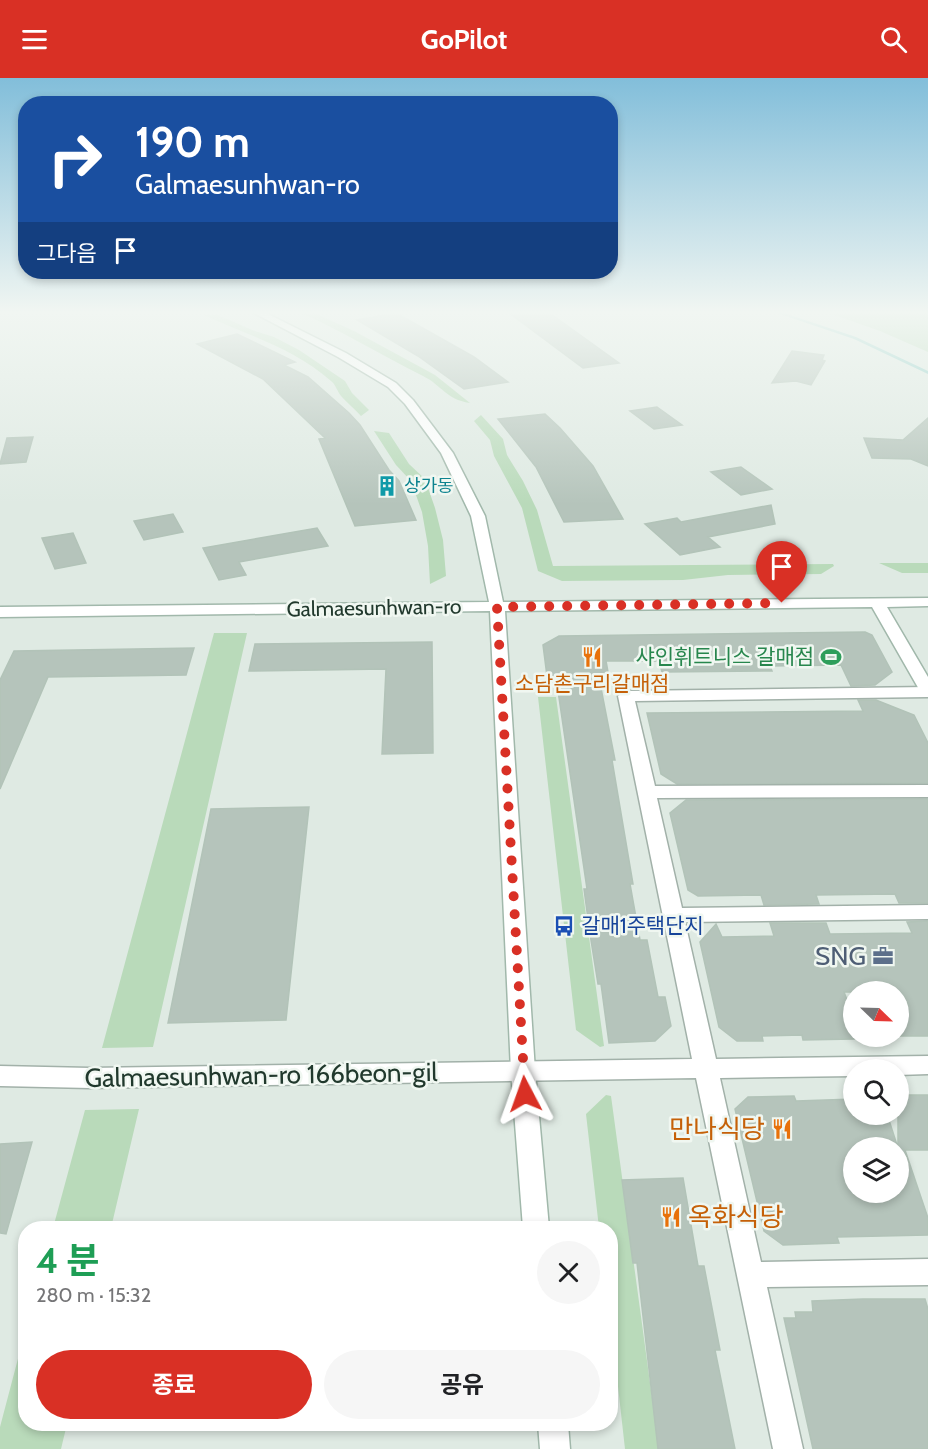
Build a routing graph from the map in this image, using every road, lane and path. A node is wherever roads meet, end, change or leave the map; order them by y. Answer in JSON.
{"nodes":[{"id":1,"x":379,"y":376,"type":"edge"},
{"id":2,"x":877,"y":602,"type":"junction"},
{"id":3,"x":928,"y":602,"type":"edge"},
{"id":4,"x":497,"y":607,"type":"junction"},
{"id":5,"x":0,"y":612,"type":"edge"},
{"id":6,"x":928,"y":692,"type":"edge"},
{"id":7,"x":928,"y":790,"type":"edge"},
{"id":8,"x":648,"y":792,"type":"junction"},
{"id":9,"x":928,"y":912,"type":"edge"},
{"id":10,"x":673,"y":915,"type":"junction"},
{"id":11,"x":928,"y":1065,"type":"edge"},
{"id":12,"x":706,"y":1068,"type":"junction"},
{"id":13,"x":523,"y":1071,"type":"junction"},
{"id":14,"x":0,"y":1076,"type":"edge"},
{"id":15,"x":535,"y":1221,"type":"edge"},
{"id":16,"x":928,"y":1272,"type":"edge"},
{"id":17,"x":750,"y":1275,"type":"junction"},
{"id":18,"x":553,"y":1431,"type":"edge"},
{"id":19,"x":555,"y":1449,"type":"edge"},
{"id":20,"x":788,"y":1449,"type":"edge"}],
"edges":[{"from":1,"to":4,"type":"street"},
{"from":2,"to":3,"type":"street","name":"Galmaesunhwan-ro"},
{"from":2,"to":4,"type":"street","name":"Galmaesunhwan-ro"},
{"from":2,"to":6,"type":"street"},
{"from":4,"to":5,"type":"street","name":"Galmaesunhwan-ro"},
{"from":4,"to":13,"type":"street"},
{"from":6,"to":8,"type":"street"},
{"from":7,"to":8,"type":"street"},
{"from":8,"to":10,"type":"street"},
{"from":9,"to":10,"type":"street"},
{"from":10,"to":12,"type":"street"},
{"from":11,"to":12,"type":"street","name":"Galmaesunhwan-ro 166beon-gil"},
{"from":12,"to":13,"type":"street","name":"Galmaesunhwan-ro 166beon-gil"},
{"from":12,"to":17,"type":"street"},
{"from":13,"to":14,"type":"street","name":"Galmaesunhwan-ro 166beon-gil"},
{"from":13,"to":15,"type":"street"},
{"from":16,"to":17,"type":"street"},
{"from":17,"to":20,"type":"street"},
{"from":18,"to":19,"type":"street"}]}
